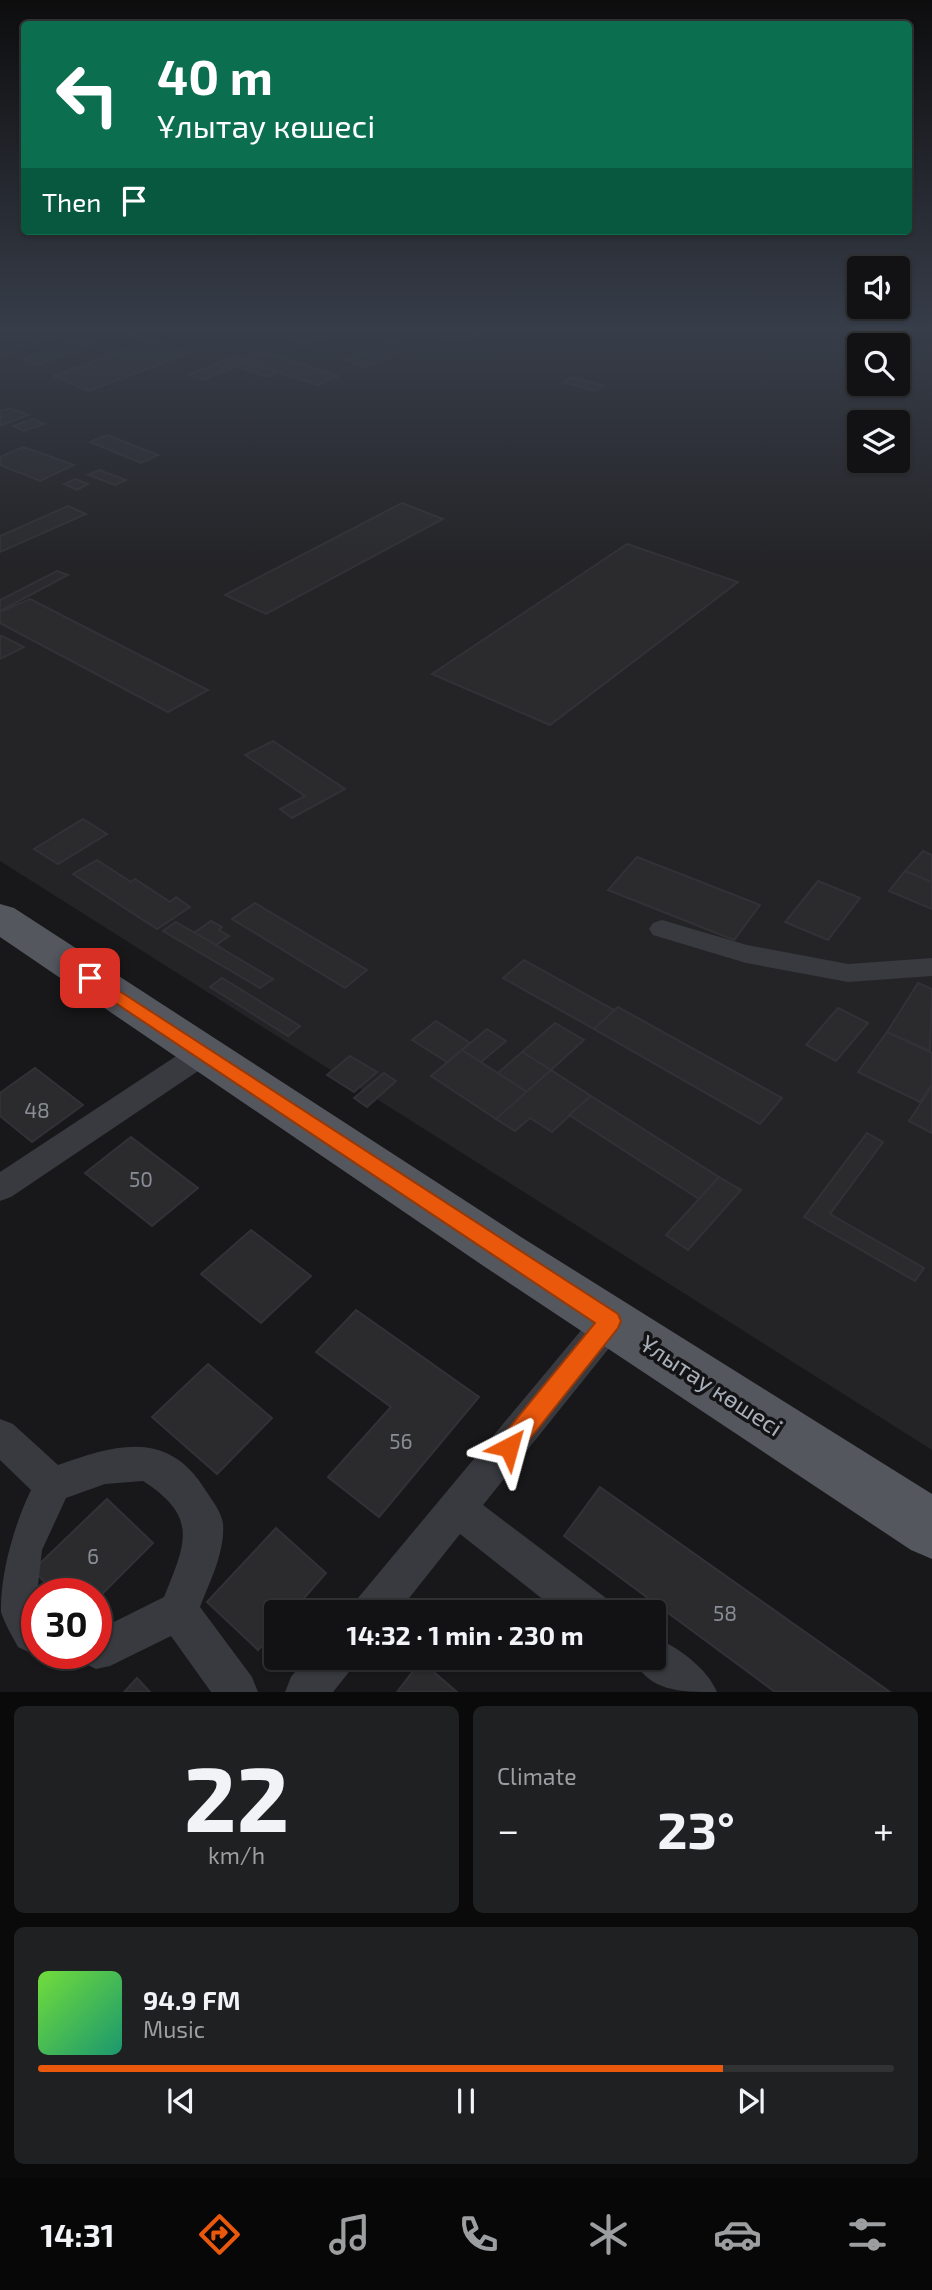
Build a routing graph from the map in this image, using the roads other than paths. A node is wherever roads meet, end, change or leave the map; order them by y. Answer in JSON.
{"nodes":[{"id":1,"x":0,"y":918,"type":"edge"},
{"id":2,"x":662,"y":929,"type":"dead end"},
{"id":3,"x":932,"y":967,"type":"edge"},
{"id":4,"x":203,"y":1052,"type":"junction"},
{"id":5,"x":0,"y":1188,"type":"edge"},
{"id":6,"x":610,"y":1321,"type":"junction"},
{"id":7,"x":0,"y":1436,"type":"edge"},
{"id":8,"x":53,"y":1485,"type":"junction"},
{"id":9,"x":458,"y":1509,"type":"junction"},
{"id":10,"x":932,"y":1529,"type":"edge"},
{"id":11,"x":382,"y":1600,"type":"edge"},
{"id":12,"x":576,"y":1600,"type":"edge"},
{"id":13,"x":21,"y":1610,"type":"edge"},
{"id":14,"x":178,"y":1611,"type":"junction"},
{"id":15,"x":112,"y":1645,"type":"edge"},
{"id":16,"x":666,"y":1668,"type":"edge"},
{"id":17,"x":324,"y":1670,"type":"edge"},
{"id":18,"x":237,"y":1692,"type":"edge"},
{"id":19,"x":306,"y":1692,"type":"edge"},
{"id":20,"x":696,"y":1692,"type":"edge"}],
"edges":[{"from":1,"to":4,"type":"main road","name":"Ұлытау көшесі"},
{"from":2,"to":3,"type":"street"},
{"from":4,"to":5,"type":"street"},
{"from":4,"to":6,"type":"main road","name":"Ұлытау көшесі"},
{"from":6,"to":9,"type":"street"},
{"from":6,"to":10,"type":"main road","name":"Ұлытау көшесі"},
{"from":7,"to":8,"type":"street"},
{"from":8,"to":13,"type":"street"},
{"from":8,"to":14,"type":"street"},
{"from":9,"to":11,"type":"street"},
{"from":9,"to":12,"type":"street"},
{"from":14,"to":15,"type":"street"},
{"from":14,"to":18,"type":"street"},
{"from":16,"to":20,"type":"street"},
{"from":17,"to":19,"type":"street"}]}
